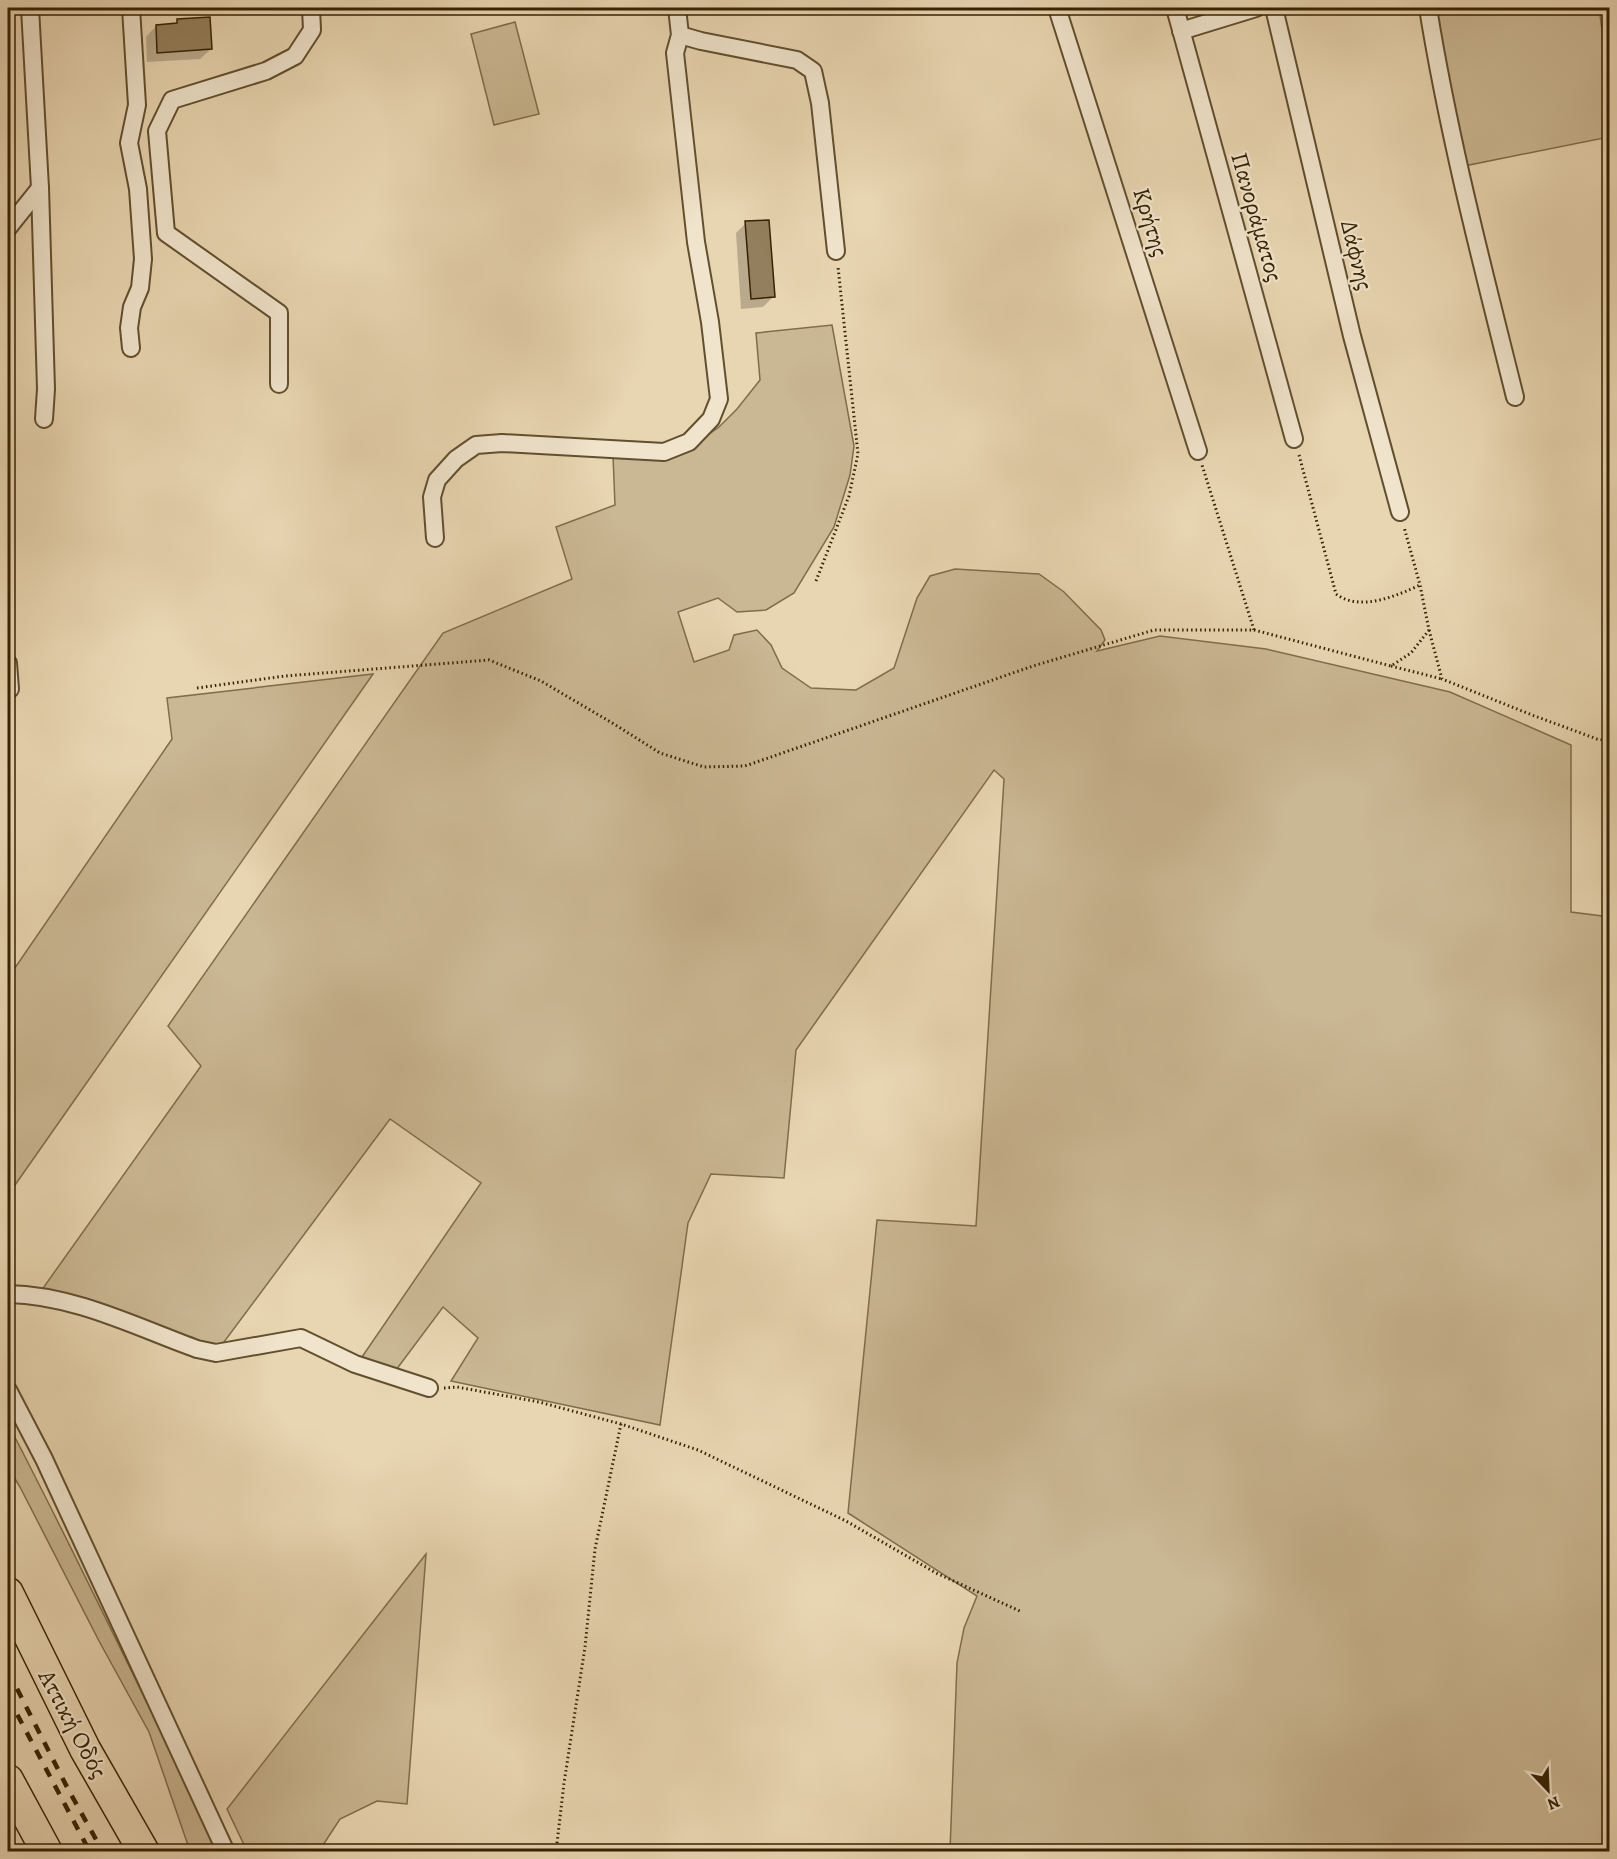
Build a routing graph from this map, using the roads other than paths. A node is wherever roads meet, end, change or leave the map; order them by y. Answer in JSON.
{"nodes":[{"id":1,"x":30,"y":8,"type":"edge"},
{"id":2,"x":131,"y":8,"type":"edge"},
{"id":3,"x":311,"y":8,"type":"edge"},
{"id":4,"x":677,"y":8,"type":"edge"},
{"id":5,"x":1058,"y":8,"type":"edge"},
{"id":6,"x":1175,"y":8,"type":"edge"},
{"id":7,"x":1256,"y":8,"type":"edge"},
{"id":8,"x":1274,"y":8,"type":"edge"},
{"id":9,"x":1428,"y":8,"type":"edge"},
{"id":10,"x":1182,"y":31,"type":"junction"},
{"id":11,"x":680,"y":35,"type":"junction"},
{"id":12,"x":40,"y":188,"type":"junction"},
{"id":13,"x":8,"y":228,"type":"edge"},
{"id":14,"x":836,"y":251,"type":"road end"},
{"id":15,"x":131,"y":348,"type":"dead end"},
{"id":16,"x":279,"y":384,"type":"dead end"},
{"id":17,"x":1515,"y":397,"type":"dead end"},
{"id":18,"x":44,"y":419,"type":"dead end"},
{"id":19,"x":1294,"y":439,"type":"road end"},
{"id":20,"x":1198,"y":451,"type":"road end"},
{"id":21,"x":1400,"y":512,"type":"road end"},
{"id":22,"x":435,"y":538,"type":"dead end"},
{"id":23,"x":8,"y":663,"type":"edge"},
{"id":24,"x":10,"y":689,"type":"dead end"},
{"id":25,"x":8,"y":1294,"type":"edge"},
{"id":26,"x":429,"y":1388,"type":"road end"},
{"id":27,"x":8,"y":1390,"type":"edge"},
{"id":28,"x":8,"y":1593,"type":"edge"},
{"id":29,"x":8,"y":1780,"type":"edge"},
{"id":30,"x":8,"y":1821,"type":"edge"},
{"id":31,"x":24,"y":1851,"type":"edge"},
{"id":32,"x":47,"y":1851,"type":"edge"},
{"id":33,"x":144,"y":1851,"type":"edge"},
{"id":34,"x":226,"y":1851,"type":"edge"}],
"edges":[{"from":1,"to":12,"type":"street"},
{"from":2,"to":15,"type":"street"},
{"from":3,"to":16,"type":"street"},
{"from":4,"to":11,"type":"street"},
{"from":5,"to":20,"type":"street","name":"Κρήτης"},
{"from":6,"to":10,"type":"street","name":"Πανοράματος"},
{"from":7,"to":10,"type":"street"},
{"from":8,"to":21,"type":"street","name":"Δάφνης"},
{"from":9,"to":17,"type":"street"},
{"from":10,"to":19,"type":"street","name":"Πανοράματος"},
{"from":11,"to":14,"type":"street"},
{"from":11,"to":22,"type":"street"},
{"from":12,"to":13,"type":"street"},
{"from":12,"to":18,"type":"street"},
{"from":23,"to":24,"type":"street"},
{"from":25,"to":26,"type":"street"},
{"from":27,"to":34,"type":"street"},
{"from":28,"to":33,"type":"highway","name":"Αττική Οδός"},
{"from":29,"to":32,"type":"highway"},
{"from":30,"to":31,"type":"highway"}]}
